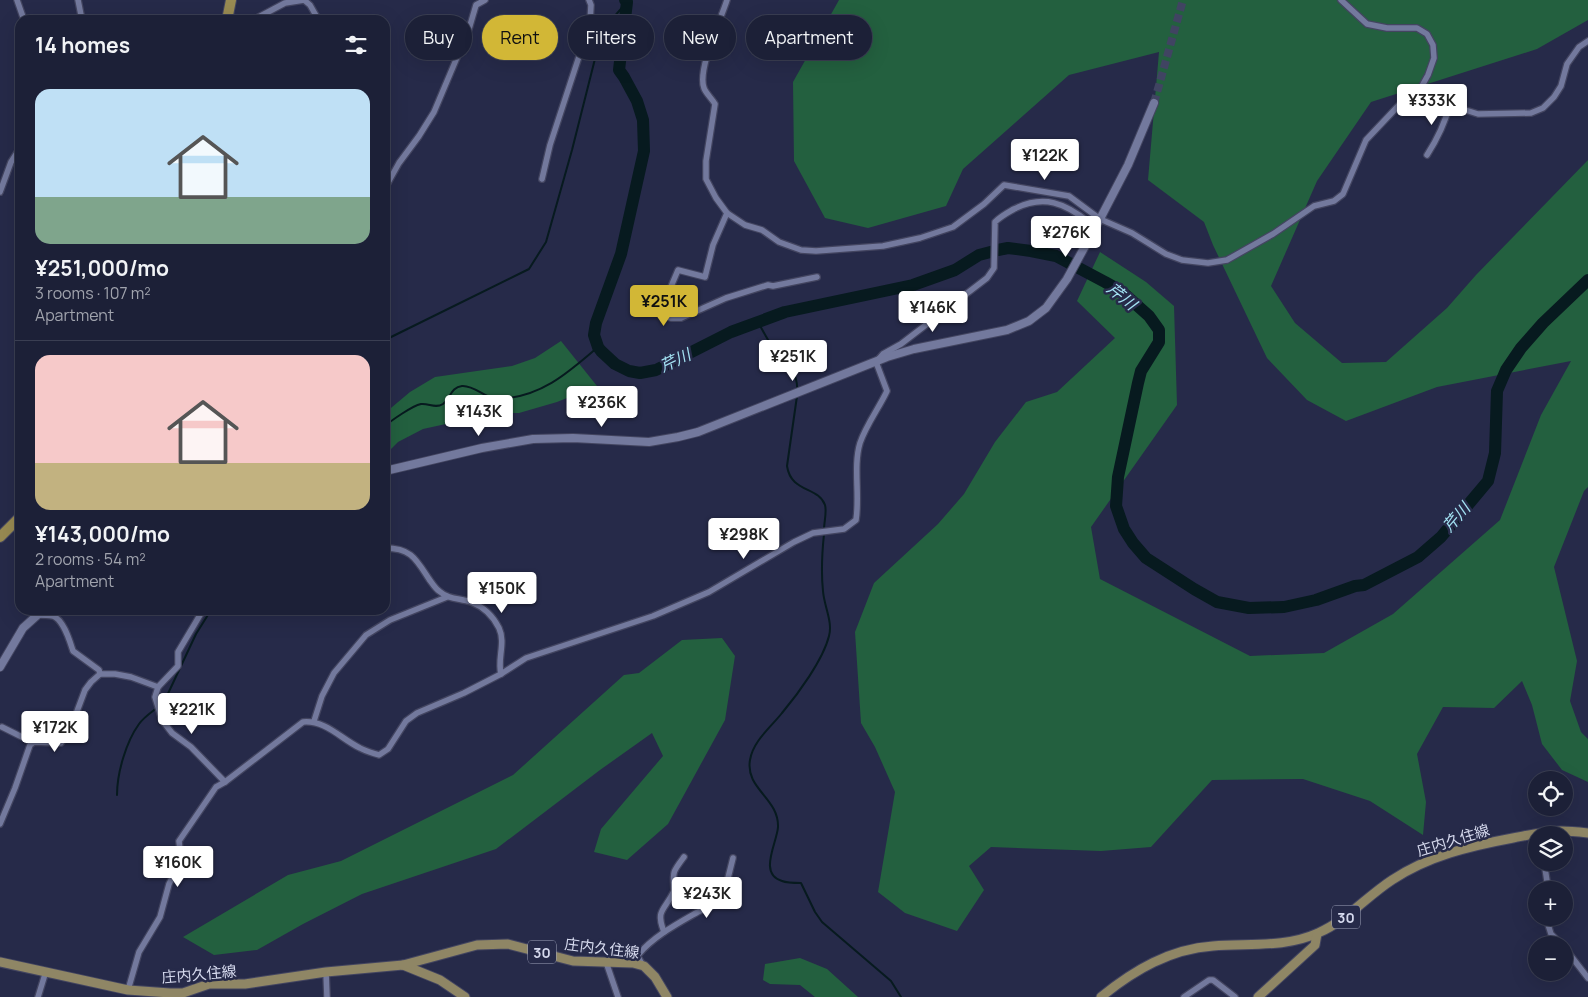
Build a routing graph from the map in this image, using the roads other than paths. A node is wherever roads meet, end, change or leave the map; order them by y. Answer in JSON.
{"nodes":[{"id":1,"x":17,"y":0,"type":"edge"},
{"id":2,"x":78,"y":0,"type":"edge"},
{"id":3,"x":231,"y":0,"type":"edge"},
{"id":4,"x":304,"y":0,"type":"edge"},
{"id":5,"x":484,"y":0,"type":"edge"},
{"id":6,"x":589,"y":0,"type":"edge"},
{"id":7,"x":727,"y":0,"type":"edge"},
{"id":8,"x":1341,"y":0,"type":"edge"},
{"id":9,"x":22,"y":15,"type":"edge"},
{"id":10,"x":81,"y":15,"type":"edge"},
{"id":11,"x":228,"y":15,"type":"edge"},
{"id":12,"x":262,"y":15,"type":"edge"},
{"id":13,"x":316,"y":15,"type":"edge"},
{"id":14,"x":1588,"y":41,"type":"edge"},
{"id":15,"x":1418,"y":93,"type":"junction"},
{"id":16,"x":1154,"y":103,"type":"tunnel mouth"},
{"id":17,"x":1450,"y":104,"type":"junction"},
{"id":18,"x":1426,"y":155,"type":"dead end"},
{"id":19,"x":15,"y":156,"type":"edge"},
{"id":20,"x":390,"y":179,"type":"edge"},
{"id":21,"x":542,"y":179,"type":"dead end"},
{"id":22,"x":0,"y":192,"type":"edge"},
{"id":23,"x":728,"y":213,"type":"junction"},
{"id":24,"x":1100,"y":219,"type":"junction"},
{"id":25,"x":817,"y":278,"type":"dead end"},
{"id":26,"x":876,"y":362,"type":"junction"},
{"id":27,"x":390,"y":469,"type":"edge"},
{"id":28,"x":15,"y":522,"type":"edge"},
{"id":29,"x":0,"y":537,"type":"edge"},
{"id":30,"x":390,"y":548,"type":"edge"},
{"id":31,"x":447,"y":597,"type":"junction"},
{"id":32,"x":36,"y":615,"type":"joint"},
{"id":33,"x":200,"y":615,"type":"edge"},
{"id":34,"x":0,"y":667,"type":"edge"},
{"id":35,"x":100,"y":674,"type":"junction"},
{"id":36,"x":501,"y":674,"type":"junction"},
{"id":37,"x":158,"y":687,"type":"junction"},
{"id":38,"x":314,"y":721,"type":"junction"},
{"id":39,"x":2,"y":727,"type":"dead end"},
{"id":40,"x":32,"y":742,"type":"junction"},
{"id":41,"x":225,"y":782,"type":"junction"},
{"id":42,"x":0,"y":824,"type":"edge"},
{"id":43,"x":1573,"y":832,"type":"edge"},
{"id":44,"x":1588,"y":833,"type":"edge"},
{"id":45,"x":1528,"y":836,"type":"edge"},
{"id":46,"x":684,"y":857,"type":"dead end"},
{"id":47,"x":733,"y":858,"type":"dead end"},
{"id":48,"x":664,"y":932,"type":"junction"},
{"id":49,"x":1317,"y":934,"type":"junction"},
{"id":50,"x":638,"y":955,"type":"junction"},
{"id":51,"x":1573,"y":959,"type":"edge"},
{"id":52,"x":0,"y":962,"type":"edge"},
{"id":53,"x":606,"y":962,"type":"junction"},
{"id":54,"x":403,"y":965,"type":"junction"},
{"id":55,"x":644,"y":966,"type":"junction"},
{"id":56,"x":46,"y":971,"type":"junction"},
{"id":57,"x":326,"y":972,"type":"junction"},
{"id":58,"x":1588,"y":978,"type":"edge"},
{"id":59,"x":128,"y":990,"type":"junction"},
{"id":60,"x":38,"y":997,"type":"edge"},
{"id":61,"x":328,"y":997,"type":"edge"},
{"id":62,"x":466,"y":997,"type":"edge"},
{"id":63,"x":618,"y":997,"type":"edge"},
{"id":64,"x":667,"y":997,"type":"edge"},
{"id":65,"x":1101,"y":997,"type":"edge"},
{"id":66,"x":1184,"y":997,"type":"edge"},
{"id":67,"x":1235,"y":997,"type":"edge"},
{"id":68,"x":1258,"y":997,"type":"edge"}],
"edges":[{"from":1,"to":9,"type":"street"},
{"from":2,"to":10,"type":"street"},
{"from":3,"to":11,"type":"highway"},
{"from":4,"to":12,"type":"street"},
{"from":4,"to":13,"type":"street"},
{"from":5,"to":20,"type":"street"},
{"from":6,"to":21,"type":"street"},
{"from":7,"to":23,"type":"street"},
{"from":8,"to":15,"type":"street"},
{"from":14,"to":17,"type":"street"},
{"from":15,"to":17,"type":"street"},
{"from":15,"to":24,"type":"street"},
{"from":16,"to":24,"type":"street"},
{"from":17,"to":18,"type":"street"},
{"from":19,"to":22,"type":"street"},
{"from":23,"to":24,"type":"street"},
{"from":23,"to":25,"type":"street"},
{"from":24,"to":26,"type":"street"},
{"from":24,"to":26,"type":"street"},
{"from":26,"to":27,"type":"street"},
{"from":26,"to":36,"type":"street"},
{"from":28,"to":29,"type":"highway"},
{"from":30,"to":31,"type":"street"},
{"from":31,"to":36,"type":"street"},
{"from":31,"to":38,"type":"street"},
{"from":32,"to":34,"type":"street"},
{"from":32,"to":35,"type":"street"},
{"from":33,"to":37,"type":"street"},
{"from":35,"to":37,"type":"street"},
{"from":35,"to":40,"type":"street"},
{"from":36,"to":38,"type":"street"},
{"from":37,"to":41,"type":"street"},
{"from":38,"to":41,"type":"street"},
{"from":39,"to":40,"type":"street"},
{"from":40,"to":42,"type":"street"},
{"from":41,"to":59,"type":"street"},
{"from":43,"to":44,"type":"main road","name":"庄内久住線","number":"30"},
{"from":45,"to":49,"type":"main road","name":"庄内久住線","number":"30"},
{"from":46,"to":48,"type":"street"},
{"from":47,"to":48,"type":"street"},
{"from":48,"to":50,"type":"street"},
{"from":49,"to":65,"type":"main road","name":"庄内久住線","number":"30"},
{"from":49,"to":68,"type":"main road","name":"庄内久住線","number":"30"},
{"from":50,"to":53,"type":"street"},
{"from":50,"to":55,"type":"street"},
{"from":51,"to":58,"type":"street"},
{"from":52,"to":56,"type":"main road","name":"庄内久住線","number":"30"},
{"from":53,"to":54,"type":"main road","name":"庄内久住線","number":"30"},
{"from":53,"to":55,"type":"main road","name":"庄内久住線","number":"30"},
{"from":53,"to":63,"type":"street"},
{"from":54,"to":57,"type":"main road","name":"庄内久住線","number":"30"},
{"from":54,"to":62,"type":"main road","name":"庄内久住線","number":"30"},
{"from":55,"to":64,"type":"main road","name":"庄内久住線"},
{"from":56,"to":59,"type":"main road","name":"庄内久住線","number":"30"},
{"from":56,"to":60,"type":"street"},
{"from":57,"to":59,"type":"main road","name":"庄内久住線","number":"30"},
{"from":57,"to":61,"type":"street"},
{"from":66,"to":67,"type":"street"}]}
